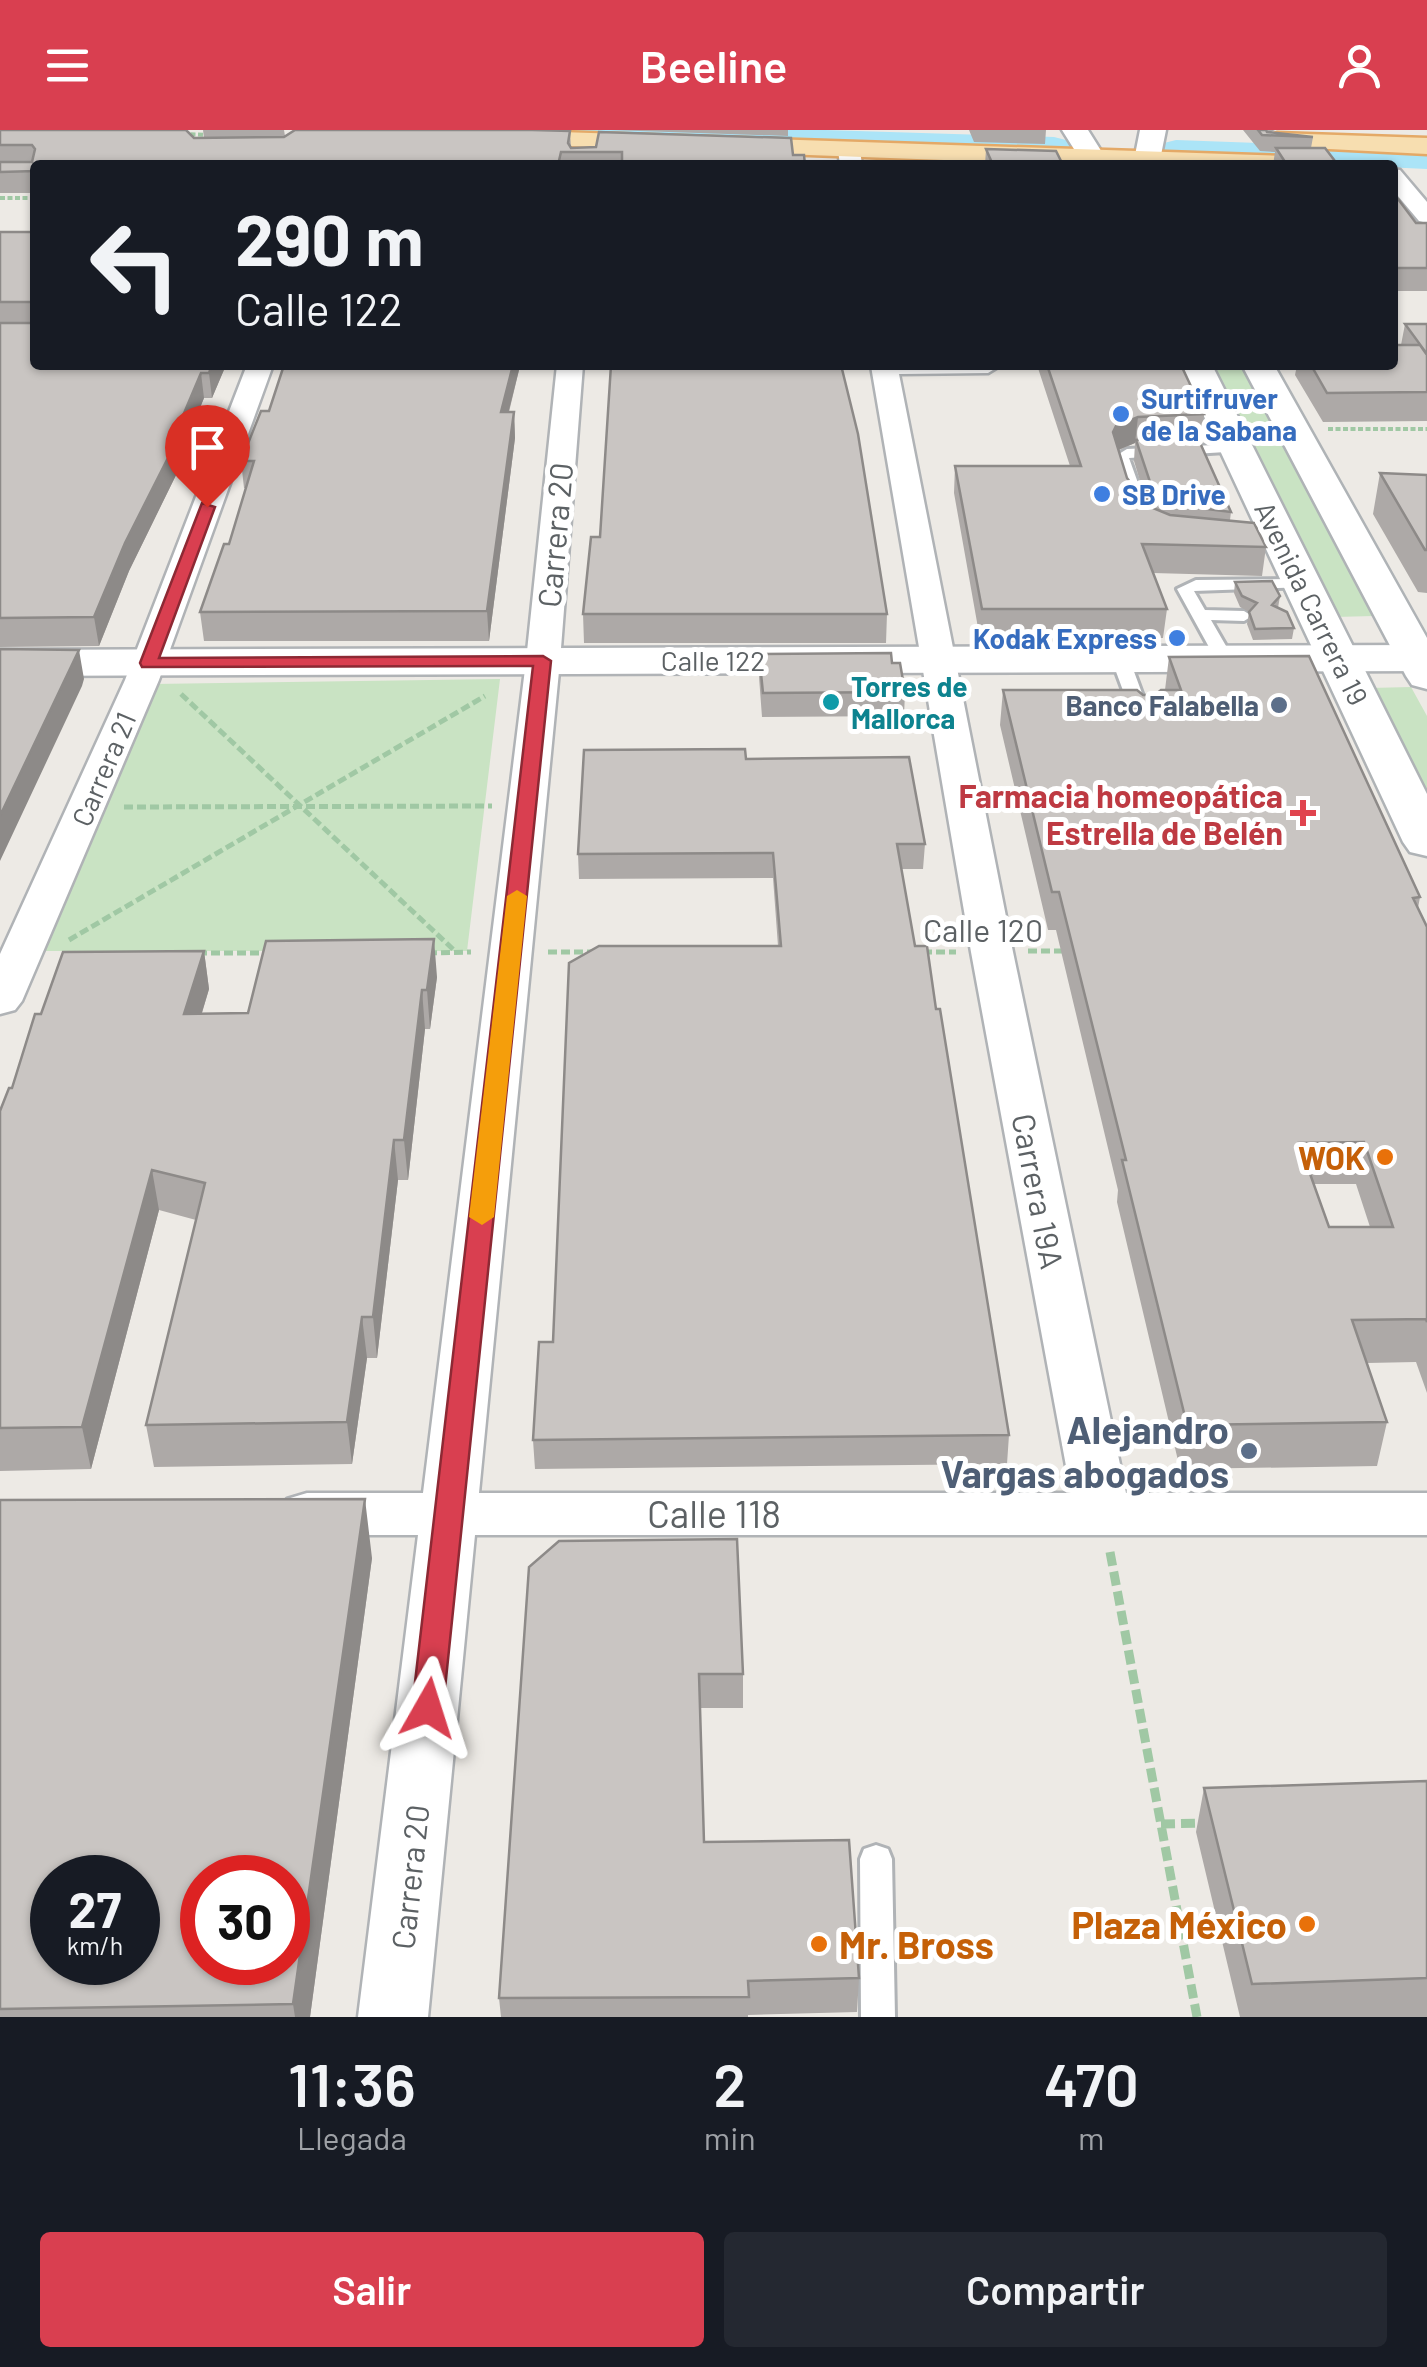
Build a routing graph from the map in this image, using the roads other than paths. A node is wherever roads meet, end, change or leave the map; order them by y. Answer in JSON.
{"nodes":[{"id":1,"x":934,"y":130,"type":"edge"},
{"id":2,"x":1076,"y":132,"type":"edge"},
{"id":3,"x":471,"y":137,"type":"edge"},
{"id":4,"x":1427,"y":146,"type":"edge"},
{"id":5,"x":1149,"y":148,"type":"edge"},
{"id":6,"x":590,"y":153,"type":"edge"},
{"id":7,"x":850,"y":157,"type":"edge"},
{"id":8,"x":1034,"y":160,"type":"edge"},
{"id":9,"x":1094,"y":160,"type":"edge"},
{"id":10,"x":1099,"y":160,"type":"edge"},
{"id":11,"x":1268,"y":160,"type":"edge"},
{"id":12,"x":1398,"y":168,"type":"edge"},
{"id":13,"x":1427,"y":168,"type":"edge"},
{"id":14,"x":1398,"y":185,"type":"edge"},
{"id":15,"x":1413,"y":208,"type":"edge"},
{"id":16,"x":258,"y":370,"type":"edge"},
{"id":17,"x":570,"y":370,"type":"edge"},
{"id":18,"x":885,"y":370,"type":"edge"},
{"id":19,"x":1198,"y":370,"type":"edge"},
{"id":20,"x":1261,"y":370,"type":"edge"},
{"id":21,"x":1236,"y":448,"type":"junction"},
{"id":22,"x":1143,"y":519,"type":"edge"},
{"id":23,"x":1306,"y":603,"type":"junction"},
{"id":24,"x":1198,"y":615,"type":"junction"},
{"id":25,"x":1244,"y":616,"type":"dead end"},
{"id":26,"x":1120,"y":658,"type":"junction"},
{"id":27,"x":1224,"y":658,"type":"junction"},
{"id":28,"x":1338,"y":658,"type":"junction"},
{"id":29,"x":940,"y":659,"type":"junction"},
{"id":30,"x":543,"y":661,"type":"junction"},
{"id":31,"x":0,"y":663,"type":"edge"},
{"id":32,"x":148,"y":663,"type":"junction"},
{"id":33,"x":1424,"y":664,"type":"edge"},
{"id":34,"x":1144,"y":723,"type":"edge"},
{"id":35,"x":1427,"y":842,"type":"edge"},
{"id":36,"x":0,"y":1000,"type":"edge"},
{"id":37,"x":1102,"y":1511,"type":"junction"},
{"id":38,"x":247,"y":1514,"type":"edge"},
{"id":39,"x":449,"y":1514,"type":"junction"},
{"id":40,"x":1427,"y":1514,"type":"edge"},
{"id":41,"x":876,"y":1860,"type":"dead end"},
{"id":42,"x":394,"y":2017,"type":"edge"},
{"id":43,"x":878,"y":2017,"type":"edge"}],
"edges":[{"from":1,"to":2,"type":"main road"},
{"from":2,"to":5,"type":"main road"},
{"from":2,"to":9,"type":"main road"},
{"from":3,"to":6,"type":"main road"},
{"from":4,"to":5,"type":"main road"},
{"from":5,"to":10,"type":"main road"},
{"from":5,"to":11,"type":"main road"},
{"from":6,"to":7,"type":"main road"},
{"from":7,"to":8,"type":"main road"},
{"from":12,"to":13,"type":"main road"},
{"from":14,"to":15,"type":"street"},
{"from":16,"to":32,"type":"street","name":"Carrera 21"},
{"from":17,"to":30,"type":"street","name":"Carrera 20"},
{"from":18,"to":29,"type":"street","name":"Carrera 19A"},
{"from":19,"to":21,"type":"main road","name":"Avenida Carrera 19"},
{"from":20,"to":33,"type":"main road","name":"Avenida Carrera 19"},
{"from":21,"to":22,"type":"lane"},
{"from":21,"to":23,"type":"main road","name":"Avenida Carrera 19"},
{"from":23,"to":24,"type":"lane"},
{"from":23,"to":28,"type":"main road","name":"Avenida Carrera 19"},
{"from":24,"to":25,"type":"lane"},
{"from":24,"to":27,"type":"lane"},
{"from":26,"to":27,"type":"main road","name":"Calle 122"},
{"from":26,"to":29,"type":"main road","name":"Calle 122"},
{"from":26,"to":34,"type":"lane"},
{"from":27,"to":28,"type":"main road","name":"Calle 122"},
{"from":28,"to":33,"type":"main road","name":"Calle 122"},
{"from":28,"to":35,"type":"main road","name":"Avenida Carrera 19"},
{"from":29,"to":30,"type":"main road","name":"Calle 122"},
{"from":29,"to":37,"type":"street","name":"Carrera 19A"},
{"from":30,"to":32,"type":"main road","name":"Calle 122"},
{"from":30,"to":39,"type":"street","name":"Carrera 20"},
{"from":31,"to":32,"type":"main road","name":"Calle 122"},
{"from":32,"to":36,"type":"street","name":"Carrera 21"},
{"from":37,"to":39,"type":"street","name":"Calle 118"},
{"from":37,"to":40,"type":"street","name":"Calle 118"},
{"from":38,"to":39,"type":"street","name":"Calle 118"},
{"from":39,"to":42,"type":"street","name":"Carrera 20"},
{"from":41,"to":43,"type":"lane"}]}
